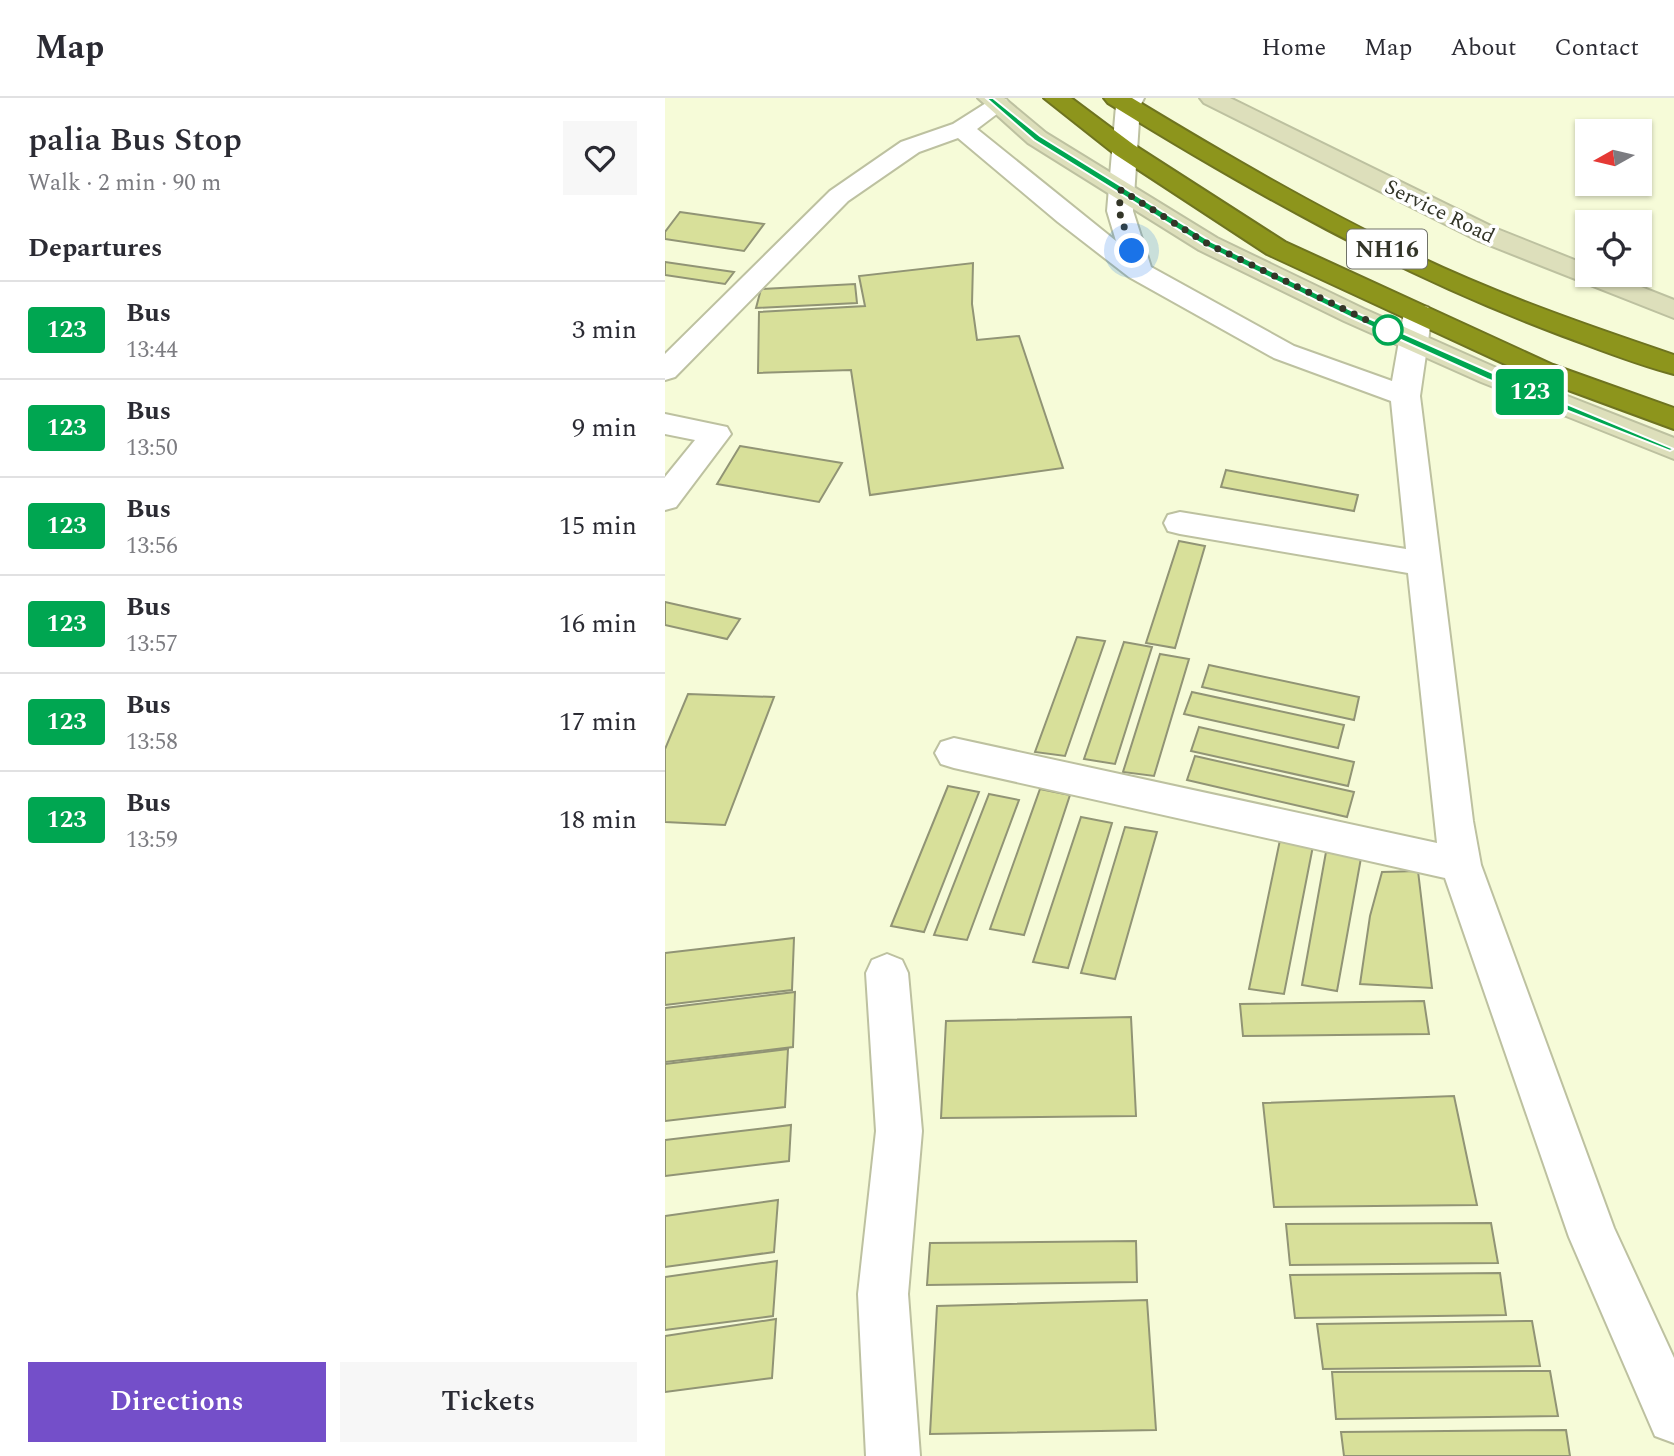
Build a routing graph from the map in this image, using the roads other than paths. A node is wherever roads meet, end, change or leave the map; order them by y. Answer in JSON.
{"nodes":[{"id":1,"x":1056,"y":98,"type":"edge"},
{"id":2,"x":1212,"y":98,"type":"edge"},
{"id":3,"x":994,"y":101,"type":"edge"},
{"id":4,"x":1125,"y":101,"type":"edge"},
{"id":5,"x":963,"y":130,"type":"junction"},
{"id":6,"x":1125,"y":150,"type":"junction"},
{"id":7,"x":1121,"y":190,"type":"junction"},
{"id":8,"x":1139,"y":271,"type":"junction"},
{"id":9,"x":1674,"y":310,"type":"edge"},
{"id":10,"x":1416,"y":327,"type":"junction"},
{"id":11,"x":1674,"y":365,"type":"edge"},
{"id":12,"x":665,"y":371,"type":"edge"},
{"id":13,"x":1405,"y":396,"type":"junction"},
{"id":14,"x":1674,"y":419,"type":"edge"},
{"id":15,"x":665,"y":424,"type":"edge"},
{"id":16,"x":1674,"y":449,"type":"edge"},
{"id":17,"x":665,"y":499,"type":"edge"},
{"id":18,"x":1180,"y":523,"type":"dead end"},
{"id":19,"x":1423,"y":564,"type":"junction"},
{"id":20,"x":954,"y":753,"type":"dead end"},
{"id":21,"x":1461,"y":865,"type":"junction"},
{"id":22,"x":887,"y":973,"type":"dead end"},
{"id":23,"x":1674,"y":1417,"type":"edge"},
{"id":24,"x":893,"y":1456,"type":"edge"}],
"edges":[{"from":1,"to":6,"type":"highway","number":"NH16"},
{"from":2,"to":9,"type":"street","name":"Service Road"},
{"from":3,"to":5,"type":"street"},
{"from":3,"to":7,"type":"street"},
{"from":4,"to":6,"type":"street"},
{"from":4,"to":11,"type":"highway","number":"NH16"},
{"from":5,"to":8,"type":"street"},
{"from":5,"to":12,"type":"street"},
{"from":6,"to":7,"type":"street"},
{"from":6,"to":10,"type":"highway","number":"NH16"},
{"from":7,"to":8,"type":"street"},
{"from":7,"to":10,"type":"street"},
{"from":8,"to":13,"type":"street"},
{"from":10,"to":13,"type":"street"},
{"from":10,"to":14,"type":"highway","number":"NH16"},
{"from":10,"to":16,"type":"street"},
{"from":13,"to":19,"type":"street"},
{"from":15,"to":17,"type":"street"},
{"from":18,"to":19,"type":"street"},
{"from":19,"to":21,"type":"street"},
{"from":20,"to":21,"type":"street"},
{"from":21,"to":23,"type":"street"},
{"from":22,"to":24,"type":"street"}]}
